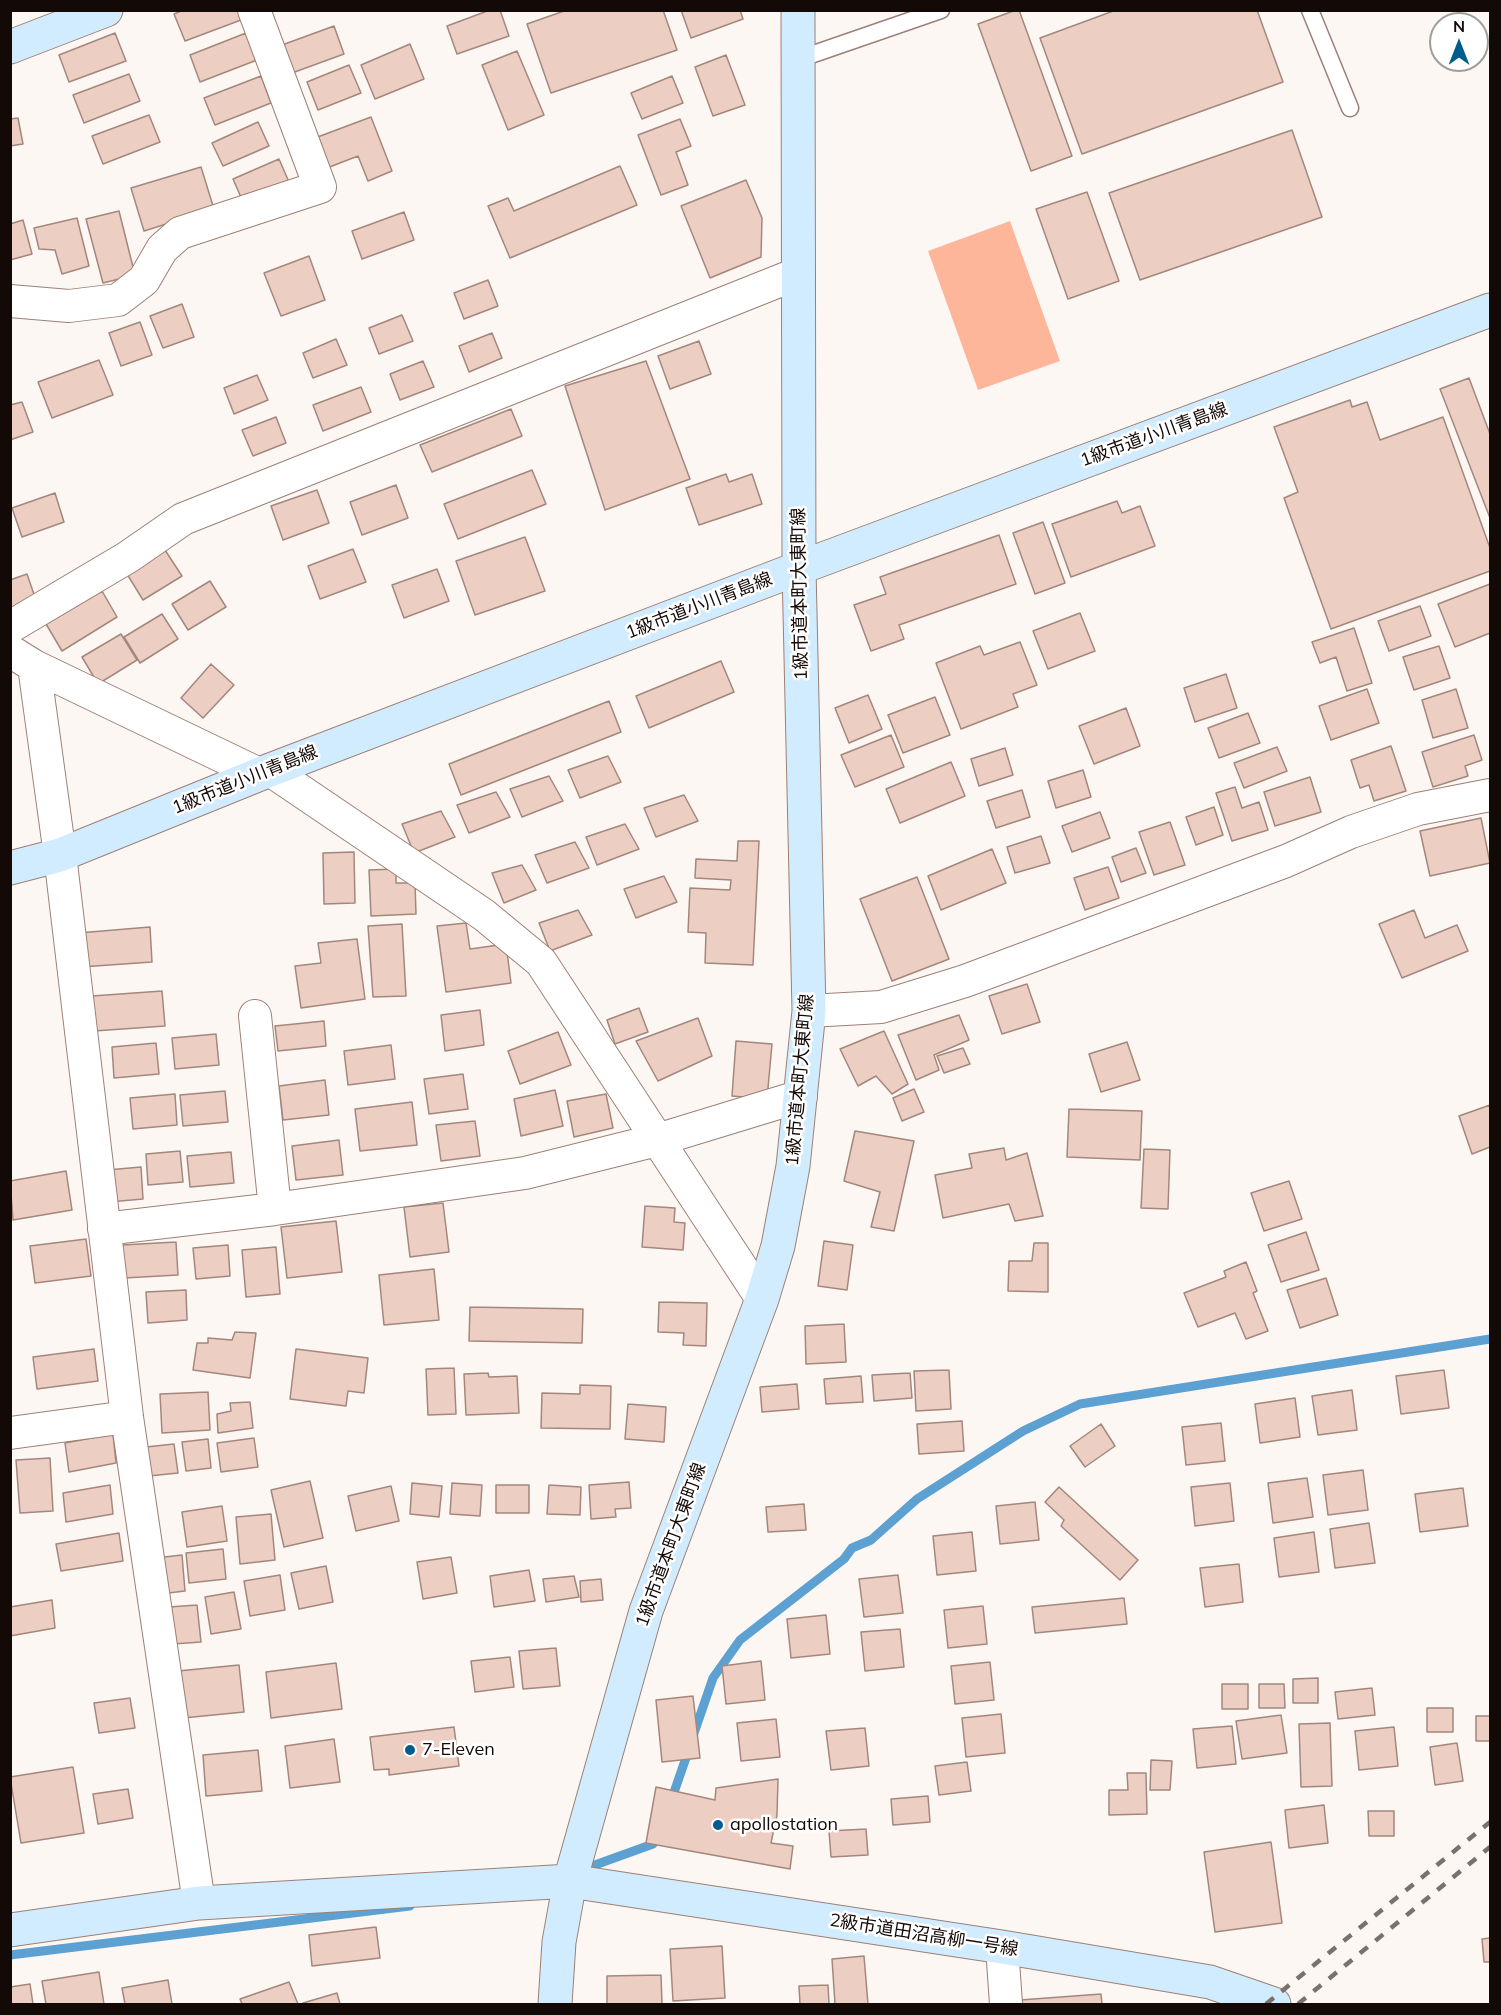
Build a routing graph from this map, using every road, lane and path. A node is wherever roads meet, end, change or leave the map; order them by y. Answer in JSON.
{"nodes":[{"id":1,"x":106,"y":10,"type":"edge"},
{"id":2,"x":254,"y":10,"type":"edge"},
{"id":3,"x":798,"y":10,"type":"edge"},
{"id":4,"x":941,"y":10,"type":"edge"},
{"id":5,"x":1310,"y":10,"type":"edge"},
{"id":6,"x":10,"y":47,"type":"edge"},
{"id":7,"x":799,"y":59,"type":"junction"},
{"id":8,"x":1350,"y":108,"type":"dead end"},
{"id":9,"x":799,"y":273,"type":"junction"},
{"id":10,"x":10,"y":301,"type":"edge"},
{"id":11,"x":1491,"y":310,"type":"edge"},
{"id":12,"x":799,"y":568,"type":"junction"},
{"id":13,"x":10,"y":627,"type":"edge"},
{"id":14,"x":22,"y":658,"type":"edge"},
{"id":15,"x":265,"y":772,"type":"junction"},
{"id":16,"x":1491,"y":795,"type":"edge"},
{"id":17,"x":60,"y":855,"type":"junction"},
{"id":18,"x":10,"y":868,"type":"edge"},
{"id":19,"x":809,"y":1011,"type":"junction"},
{"id":20,"x":255,"y":1016,"type":"dead end"},
{"id":21,"x":801,"y":1096,"type":"junction"},
{"id":22,"x":657,"y":1140,"type":"junction"},
{"id":23,"x":275,"y":1209,"type":"junction"},
{"id":24,"x":104,"y":1229,"type":"junction"},
{"id":25,"x":762,"y":1299,"type":"junction"},
{"id":26,"x":127,"y":1417,"type":"junction"},
{"id":27,"x":10,"y":1433,"type":"edge"},
{"id":28,"x":570,"y":1881,"type":"junction"},
{"id":29,"x":199,"y":1903,"type":"junction"},
{"id":30,"x":10,"y":1930,"type":"edge"},
{"id":31,"x":1002,"y":1947,"type":"junction"},
{"id":32,"x":555,"y":2004,"type":"edge"},
{"id":33,"x":1006,"y":2004,"type":"edge"},
{"id":34,"x":1274,"y":2004,"type":"edge"}],
"edges":[{"from":1,"to":6,"type":"street"},
{"from":2,"to":10,"type":"street"},
{"from":3,"to":7,"type":"street","name":"1級市道本町大東町線"},
{"from":4,"to":7,"type":"lane"},
{"from":5,"to":8,"type":"lane"},
{"from":7,"to":9,"type":"street","name":"1級市道本町大東町線"},
{"from":9,"to":12,"type":"street","name":"1級市道本町大東町線"},
{"from":9,"to":13,"type":"street"},
{"from":11,"to":12,"type":"street","name":"1級市道小川青島線"},
{"from":12,"to":15,"type":"street","name":"1級市道小川青島線"},
{"from":12,"to":19,"type":"street","name":"1級市道本町大東町線"},
{"from":14,"to":15,"type":"street"},
{"from":14,"to":17,"type":"street"},
{"from":15,"to":17,"type":"street","name":"1級市道小川青島線"},
{"from":15,"to":22,"type":"street"},
{"from":16,"to":19,"type":"street"},
{"from":17,"to":18,"type":"street","name":"1級市道小川青島線"},
{"from":17,"to":24,"type":"street"},
{"from":19,"to":21,"type":"street","name":"1級市道本町大東町線"},
{"from":20,"to":23,"type":"street"},
{"from":21,"to":22,"type":"street"},
{"from":21,"to":25,"type":"street","name":"1級市道本町大東町線"},
{"from":22,"to":23,"type":"street"},
{"from":22,"to":25,"type":"street"},
{"from":23,"to":24,"type":"street"},
{"from":24,"to":26,"type":"street"},
{"from":25,"to":28,"type":"street","name":"1級市道本町大東町線"},
{"from":26,"to":27,"type":"street"},
{"from":26,"to":29,"type":"street"},
{"from":28,"to":29,"type":"street","name":"2級市道田沼高柳一号線"},
{"from":28,"to":31,"type":"street","name":"2級市道田沼高柳一号線"},
{"from":28,"to":32,"type":"street","name":"1級市道本町大東町線"},
{"from":29,"to":30,"type":"street","name":"2級市道田沼高柳一号線"},
{"from":31,"to":33,"type":"street"},
{"from":31,"to":34,"type":"street","name":"2級市道田沼高柳一号線"}]}
